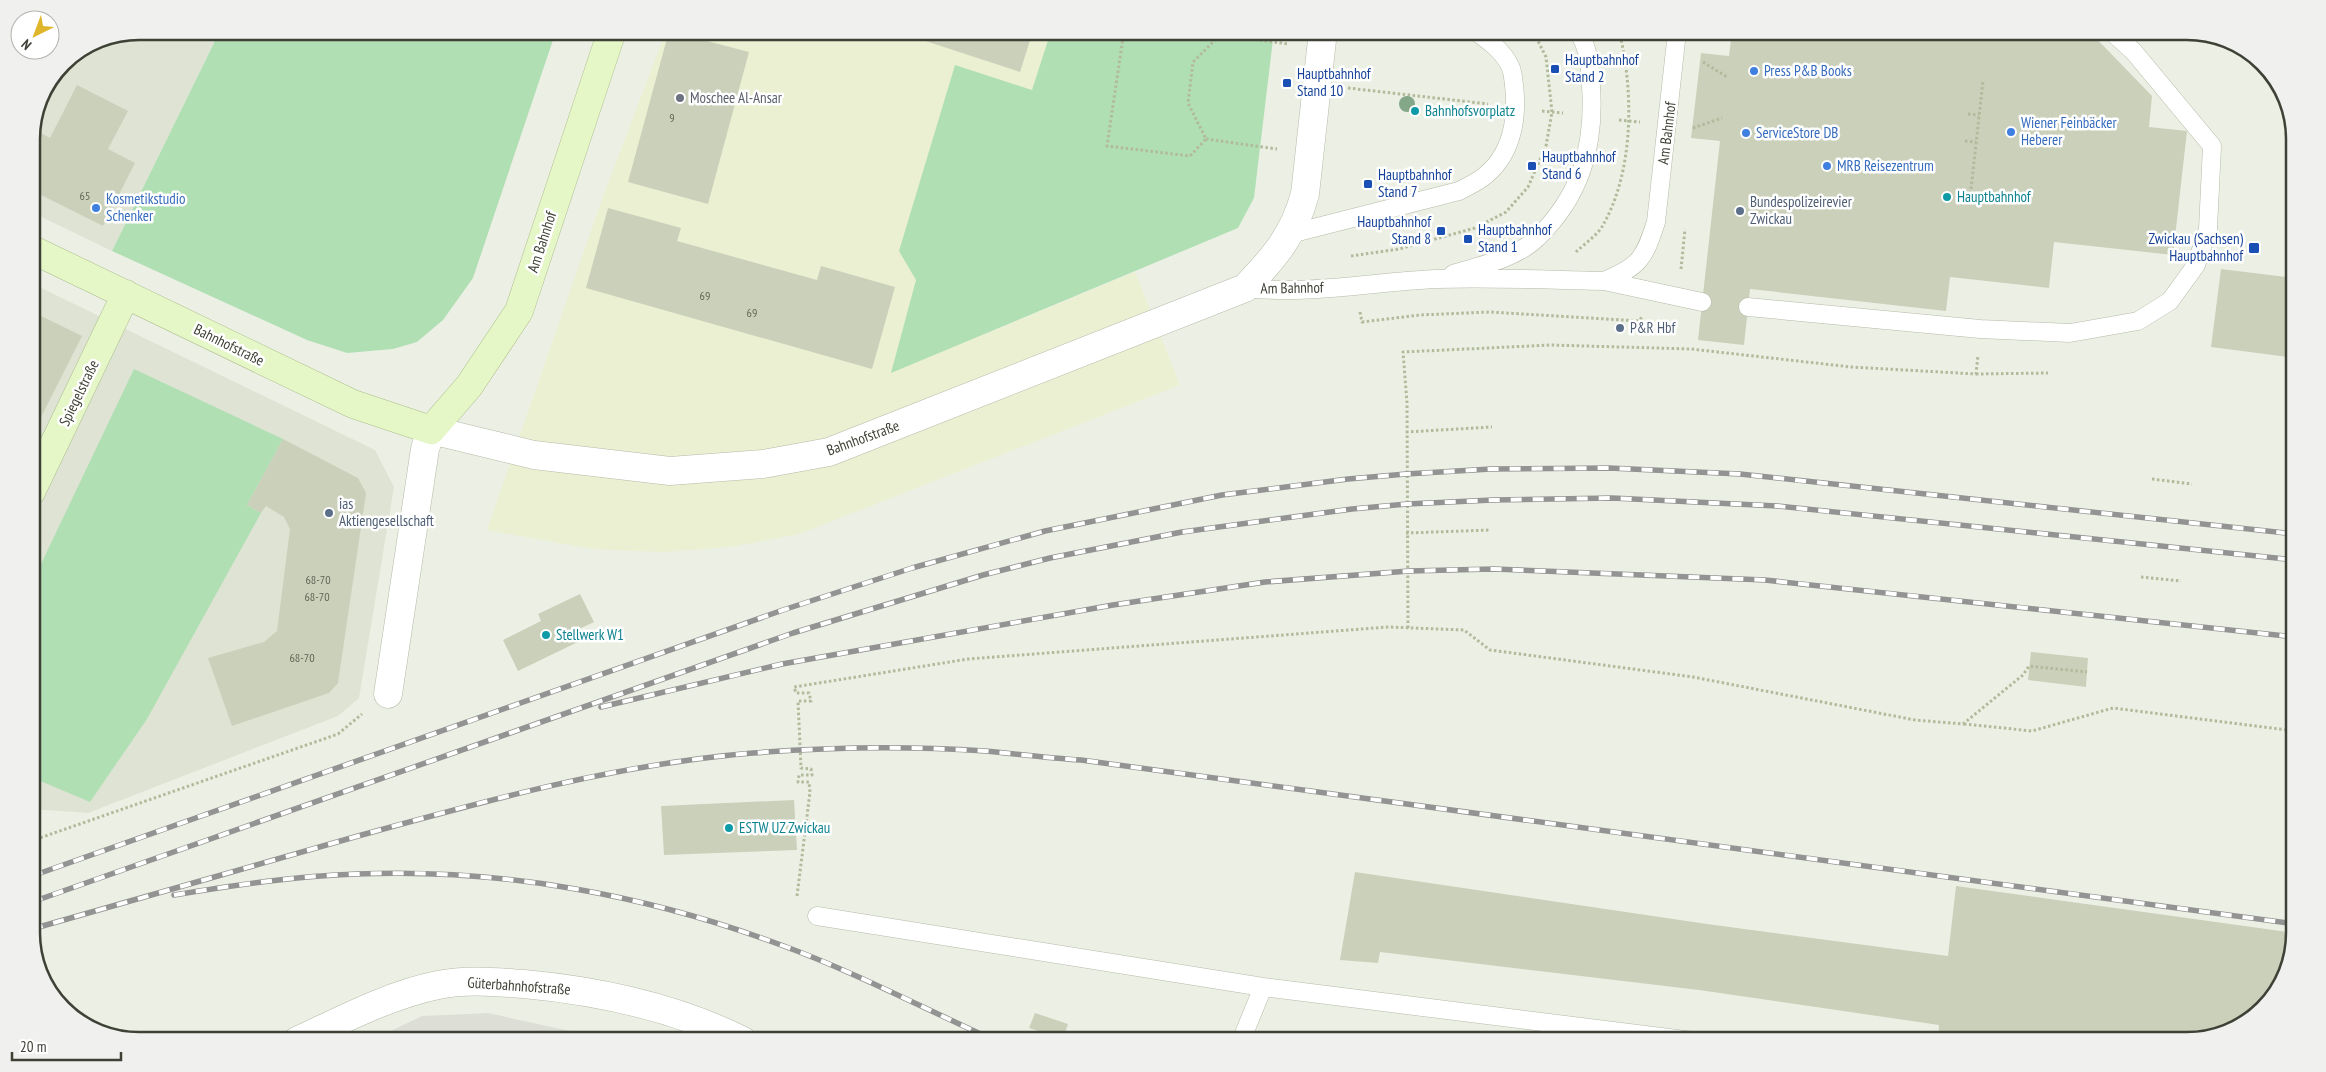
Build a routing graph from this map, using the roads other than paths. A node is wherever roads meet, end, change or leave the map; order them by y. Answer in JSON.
{"nodes":[{"id":1,"x":609,"y":40,"type":"edge"},
{"id":2,"x":1323,"y":40,"type":"edge"},
{"id":3,"x":1487,"y":40,"type":"edge"},
{"id":4,"x":1582,"y":40,"type":"edge"},
{"id":5,"x":1676,"y":40,"type":"edge"},
{"id":6,"x":2121,"y":40,"type":"edge"},
{"id":7,"x":1290,"y":234,"type":"junction"},
{"id":8,"x":40,"y":253,"type":"edge"},
{"id":9,"x":1435,"y":279,"type":"junction"},
{"id":10,"x":1604,"y":281,"type":"junction"},
{"id":11,"x":1245,"y":288,"type":"junction"},
{"id":12,"x":126,"y":294,"type":"junction"},
{"id":13,"x":1702,"y":302,"type":"dead end"},
{"id":14,"x":1748,"y":306,"type":"dead end"},
{"id":15,"x":431,"y":430,"type":"junction"},
{"id":16,"x":40,"y":475,"type":"edge"},
{"id":17,"x":388,"y":694,"type":"road end"},
{"id":18,"x":817,"y":916,"type":"road end"},
{"id":19,"x":1263,"y":987,"type":"junction"},
{"id":20,"x":318,"y":1032,"type":"edge"},
{"id":21,"x":726,"y":1032,"type":"edge"},
{"id":22,"x":1245,"y":1032,"type":"edge"},
{"id":23,"x":1621,"y":1032,"type":"edge"}],
"edges":[{"from":1,"to":15,"type":"street","name":"Am Bahnhof"},
{"from":2,"to":7,"type":"street","name":"Am Bahnhof"},
{"from":3,"to":7,"type":"lane"},
{"from":4,"to":9,"type":"lane","name":"Am Bahnhof"},
{"from":5,"to":10,"type":"lane","name":"Am Bahnhof"},
{"from":6,"to":14,"type":"lane"},
{"from":7,"to":11,"type":"street","name":"Am Bahnhof"},
{"from":8,"to":12,"type":"street","name":"Bahnhofstraße"},
{"from":9,"to":10,"type":"lane","name":"Am Bahnhof"},
{"from":9,"to":11,"type":"lane","name":"Am Bahnhof"},
{"from":10,"to":13,"type":"lane"},
{"from":11,"to":15,"type":"street","name":"Bahnhofstraße"},
{"from":12,"to":15,"type":"street","name":"Bahnhofstraße"},
{"from":12,"to":16,"type":"street","name":"Spiegelstraße"},
{"from":15,"to":17,"type":"street"},
{"from":18,"to":19,"type":"lane"},
{"from":19,"to":22,"type":"lane"},
{"from":19,"to":23,"type":"lane"},
{"from":20,"to":21,"type":"street","name":"Güterbahnhofstraße"}]}
